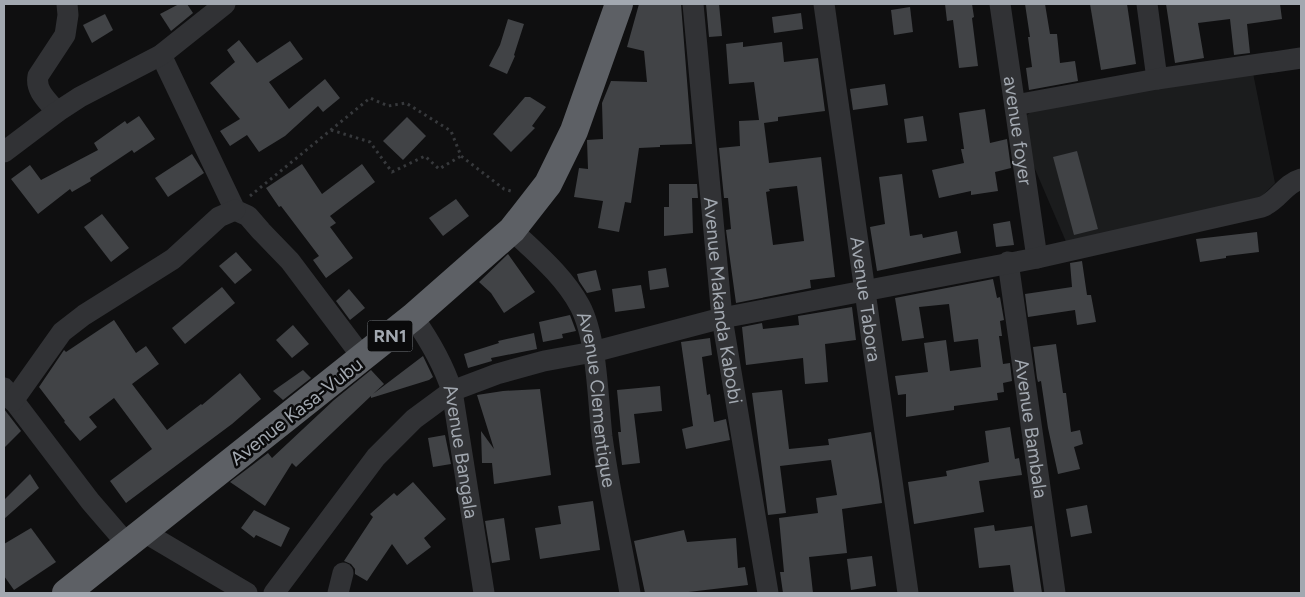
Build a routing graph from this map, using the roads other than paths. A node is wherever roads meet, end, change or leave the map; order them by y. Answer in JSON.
{"nodes":[{"id":1,"x":67,"y":4,"type":"edge"},
{"id":2,"x":225,"y":4,"type":"edge"},
{"id":3,"x":619,"y":4,"type":"edge"},
{"id":4,"x":693,"y":4,"type":"edge"},
{"id":5,"x":824,"y":4,"type":"edge"},
{"id":6,"x":1000,"y":4,"type":"edge"},
{"id":7,"x":1147,"y":4,"type":"edge"},
{"id":8,"x":161,"y":55,"type":"junction"},
{"id":9,"x":1301,"y":58,"type":"edge"},
{"id":10,"x":1157,"y":79,"type":"junction"},
{"id":11,"x":1015,"y":105,"type":"junction"},
{"id":12,"x":57,"y":112,"type":"junction"},
{"id":13,"x":4,"y":152,"type":"edge"},
{"id":14,"x":1301,"y":179,"type":"edge"},
{"id":15,"x":235,"y":210,"type":"junction"},
{"id":16,"x":512,"y":230,"type":"junction"},
{"id":17,"x":1037,"y":258,"type":"junction"},
{"id":18,"x":1008,"y":262,"type":"junction"},
{"id":19,"x":864,"y":290,"type":"junction"},
{"id":20,"x":413,"y":317,"type":"junction"},
{"id":21,"x":722,"y":318,"type":"junction"},
{"id":22,"x":592,"y":352,"type":"junction"},
{"id":23,"x":363,"y":358,"type":"junction"},
{"id":24,"x":452,"y":391,"type":"junction"},
{"id":25,"x":8,"y":395,"type":"edge"},
{"id":26,"x":136,"y":538,"type":"junction"},
{"id":27,"x":66,"y":593,"type":"edge"},
{"id":28,"x":247,"y":593,"type":"edge"},
{"id":29,"x":274,"y":593,"type":"edge"},
{"id":30,"x":484,"y":593,"type":"edge"},
{"id":31,"x":630,"y":593,"type":"edge"},
{"id":32,"x":768,"y":593,"type":"edge"},
{"id":33,"x":908,"y":593,"type":"edge"},
{"id":34,"x":1055,"y":593,"type":"edge"}],
"edges":[{"from":1,"to":12,"type":"street"},
{"from":2,"to":8,"type":"street"},
{"from":3,"to":16,"type":"highway","name":"Avenue Kasa-Vubu","number":"RN1"},
{"from":4,"to":21,"type":"street","name":"Avenue Makanda Kabobi"},
{"from":5,"to":19,"type":"street","name":"Avenue Tabora"},
{"from":6,"to":11,"type":"street","name":"avenue foyer"},
{"from":7,"to":10,"type":"street"},
{"from":8,"to":12,"type":"street"},
{"from":8,"to":15,"type":"street"},
{"from":9,"to":10,"type":"street"},
{"from":10,"to":11,"type":"street"},
{"from":11,"to":17,"type":"street","name":"avenue foyer"},
{"from":12,"to":13,"type":"street"},
{"from":14,"to":17,"type":"street"},
{"from":15,"to":23,"type":"street"},
{"from":15,"to":25,"type":"street"},
{"from":16,"to":20,"type":"highway","name":"Avenue Kasa-Vubu","number":"RN1"},
{"from":16,"to":22,"type":"street","name":"Avenue Clementique"},
{"from":17,"to":18,"type":"street"},
{"from":18,"to":19,"type":"street"},
{"from":18,"to":34,"type":"street","name":"Avenue Bambala"},
{"from":19,"to":21,"type":"street"},
{"from":19,"to":33,"type":"street","name":"Avenue Tabora"},
{"from":20,"to":23,"type":"highway","name":"Avenue Kasa-Vubu","number":"RN1"},
{"from":20,"to":24,"type":"street","name":"Avenue Bangala"},
{"from":21,"to":22,"type":"street"},
{"from":21,"to":32,"type":"street","name":"Avenue Makanda Kabobi"},
{"from":22,"to":24,"type":"street"},
{"from":22,"to":31,"type":"street","name":"Avenue Clementique"},
{"from":23,"to":26,"type":"highway","name":"Avenue Kasa-Vubu","number":"RN1"},
{"from":24,"to":29,"type":"street"},
{"from":24,"to":30,"type":"street","name":"Avenue Bangala"},
{"from":25,"to":26,"type":"street"},
{"from":26,"to":27,"type":"highway","name":"Avenue Kasa-Vubu","number":"RN1"},
{"from":26,"to":28,"type":"street"}]}
